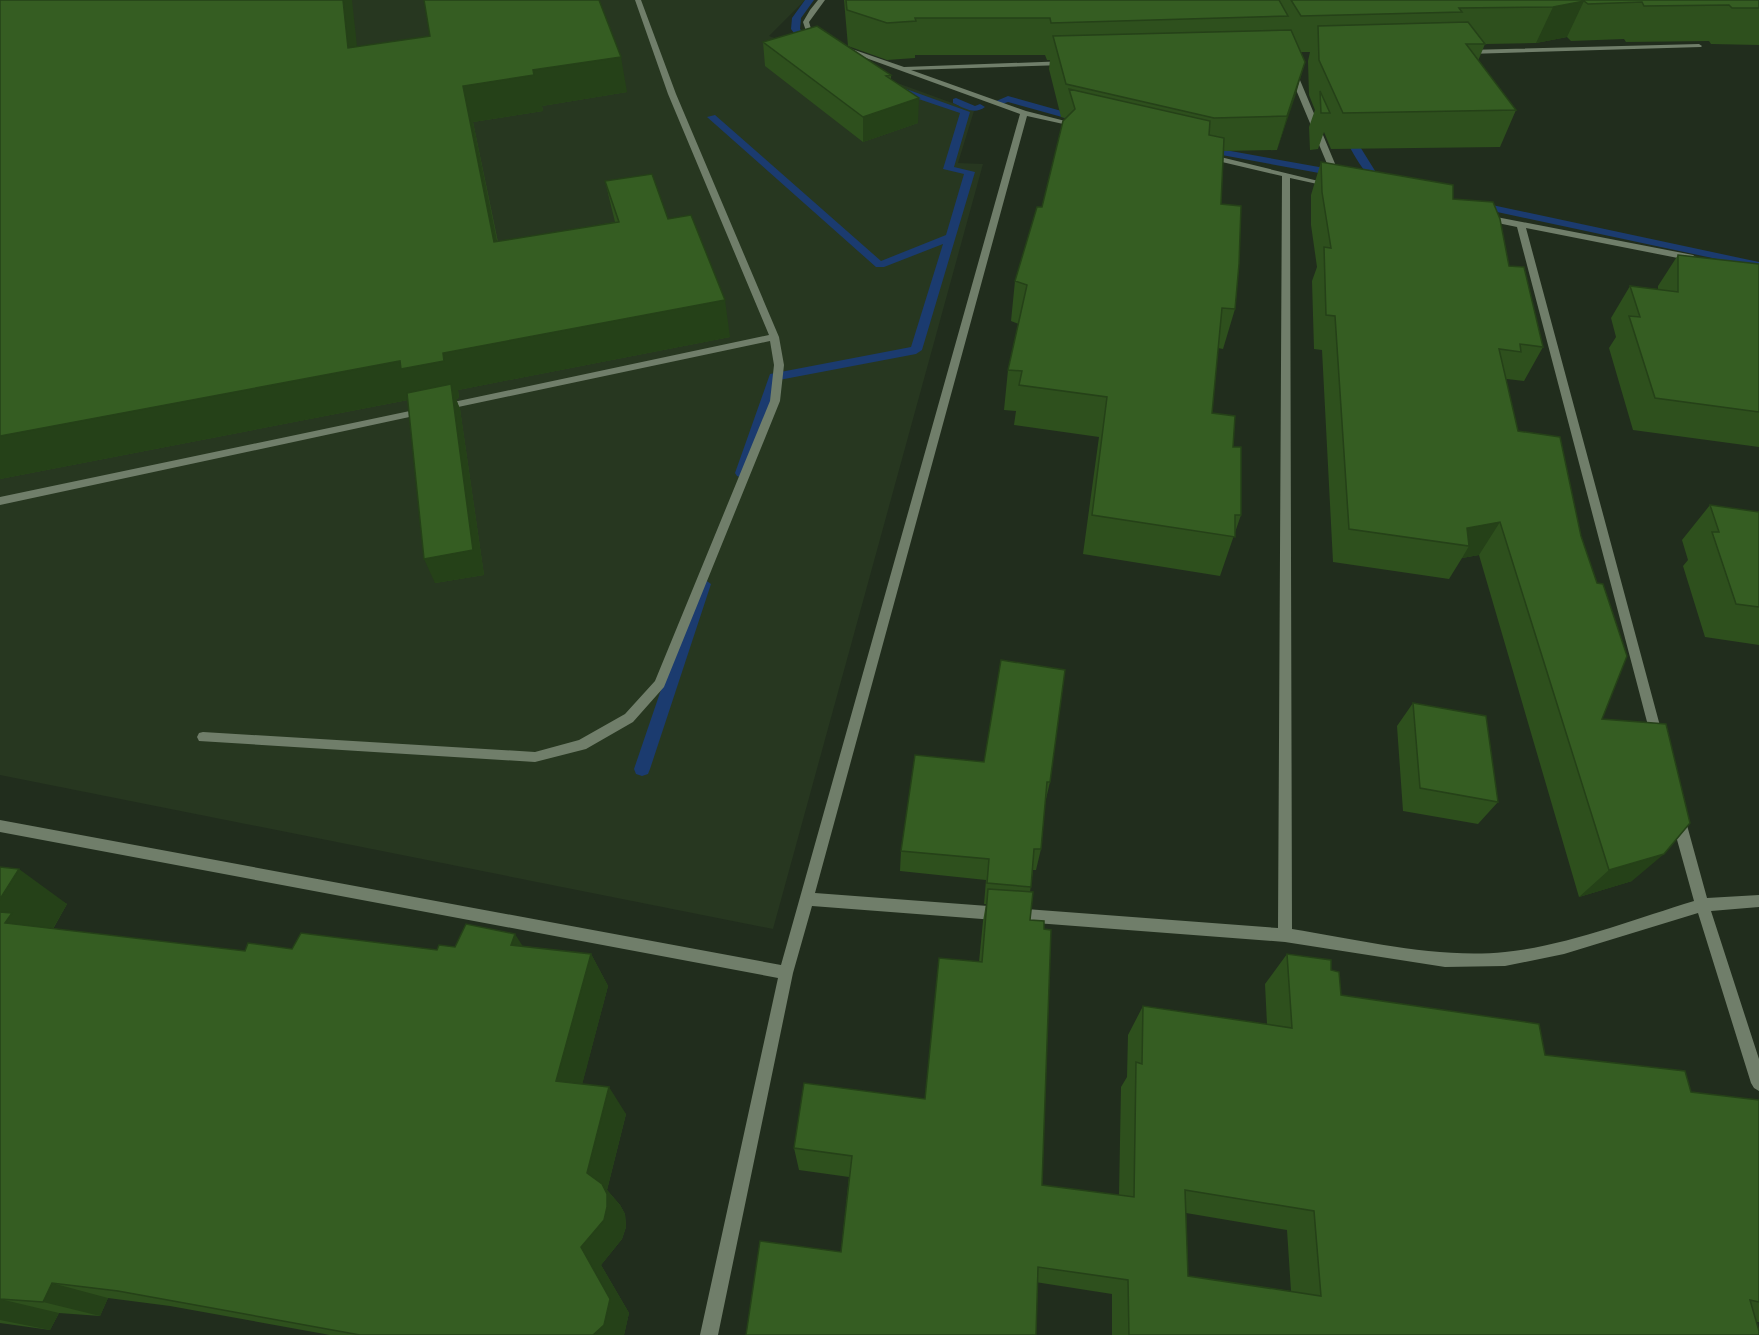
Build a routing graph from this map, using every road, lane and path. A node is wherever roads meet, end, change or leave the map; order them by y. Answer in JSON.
{"nodes":[{"id":1,"x":638,"y":0,"type":"edge"},
{"id":2,"x":822,"y":0,"type":"edge"},
{"id":3,"x":824,"y":42,"type":"edge"},
{"id":4,"x":835,"y":45,"type":"edge"},
{"id":5,"x":1699,"y":46,"type":"dead end"},
{"id":6,"x":1463,"y":52,"type":"edge"},
{"id":7,"x":1076,"y":63,"type":"edge"},
{"id":8,"x":1291,"y":67,"type":"edge"},
{"id":9,"x":900,"y":68,"type":"junction"},
{"id":10,"x":1024,"y":113,"type":"junction"},
{"id":11,"x":1081,"y":126,"type":"edge"},
{"id":12,"x":1195,"y":153,"type":"edge"},
{"id":13,"x":1286,"y":175,"type":"junction"},
{"id":14,"x":1476,"y":216,"type":"edge"},
{"id":15,"x":1521,"y":225,"type":"junction"},
{"id":16,"x":1705,"y":260,"type":"edge"},
{"id":17,"x":774,"y":337,"type":"junction"},
{"id":18,"x":0,"y":501,"type":"edge"},
{"id":19,"x":203,"y":737,"type":"dead end"},
{"id":20,"x":1662,"y":755,"type":"edge"},
{"id":21,"x":1674,"y":801,"type":"edge"},
{"id":22,"x":0,"y":826,"type":"edge"},
{"id":23,"x":806,"y":899,"type":"junction"},
{"id":24,"x":1759,"y":901,"type":"edge"},
{"id":25,"x":1702,"y":905,"type":"junction"},
{"id":26,"x":1285,"y":934,"type":"junction"},
{"id":27,"x":786,"y":973,"type":"junction"},
{"id":28,"x":1759,"y":1083,"type":"edge"},
{"id":29,"x":709,"y":1335,"type":"edge"}],
"edges":[{"from":1,"to":17,"type":"street"},
{"from":2,"to":3,"type":"street"},
{"from":4,"to":9,"type":"street"},
{"from":5,"to":6,"type":"street"},
{"from":7,"to":9,"type":"street"},
{"from":8,"to":13,"type":"street"},
{"from":9,"to":10,"type":"street"},
{"from":10,"to":11,"type":"street"},
{"from":10,"to":23,"type":"street"},
{"from":12,"to":13,"type":"street"},
{"from":13,"to":26,"type":"street"},
{"from":14,"to":15,"type":"street"},
{"from":15,"to":16,"type":"street"},
{"from":15,"to":20,"type":"street"},
{"from":17,"to":18,"type":"street"},
{"from":17,"to":19,"type":"street"},
{"from":21,"to":25,"type":"street"},
{"from":22,"to":27,"type":"street"},
{"from":23,"to":26,"type":"street"},
{"from":23,"to":27,"type":"street"},
{"from":24,"to":25,"type":"street"},
{"from":25,"to":26,"type":"street"},
{"from":25,"to":28,"type":"street"},
{"from":27,"to":29,"type":"street"}]}
